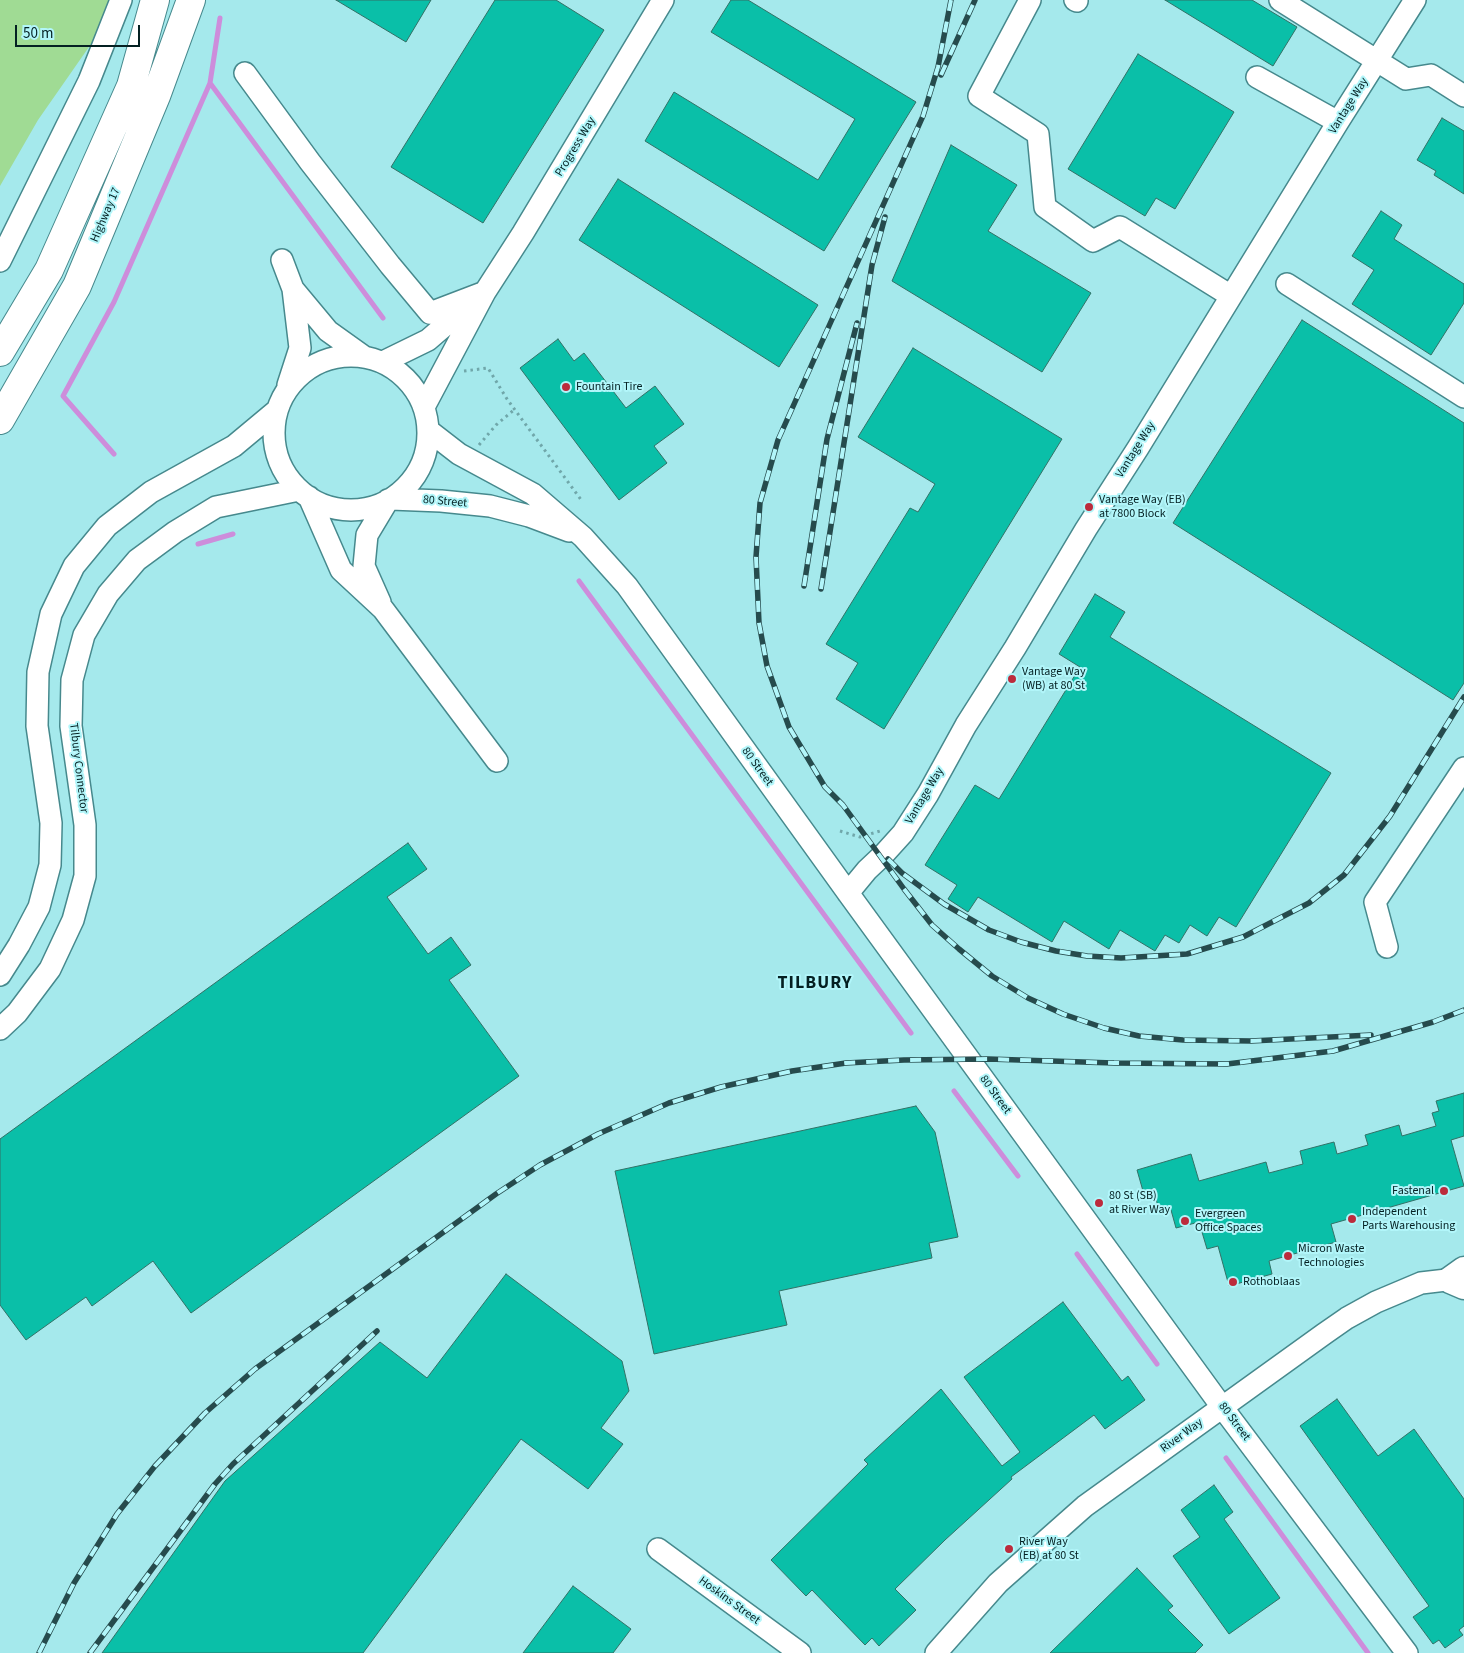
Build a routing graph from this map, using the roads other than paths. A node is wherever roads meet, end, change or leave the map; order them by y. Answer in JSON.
{"nodes":[{"id":1,"x":121,"y":0,"type":"edge"},
{"id":2,"x":155,"y":0,"type":"edge"},
{"id":3,"x":190,"y":0,"type":"edge"},
{"id":4,"x":664,"y":0,"type":"edge"},
{"id":5,"x":1030,"y":0,"type":"edge"},
{"id":6,"x":1280,"y":0,"type":"edge"},
{"id":7,"x":1415,"y":0,"type":"edge"},
{"id":8,"x":1377,"y":61,"type":"junction"},
{"id":9,"x":245,"y":73,"type":"dead end"},
{"id":10,"x":1257,"y":77,"type":"dead end"},
{"id":11,"x":1464,"y":96,"type":"edge"},
{"id":12,"x":1338,"y":122,"type":"junction"},
{"id":13,"x":282,"y":260,"type":"dead end"},
{"id":14,"x":0,"y":261,"type":"edge"},
{"id":15,"x":1287,"y":284,"type":"dead end"},
{"id":16,"x":293,"y":288,"type":"junction"},
{"id":17,"x":485,"y":292,"type":"junction"},
{"id":18,"x":1231,"y":296,"type":"junction"},
{"id":19,"x":0,"y":352,"type":"edge"},
{"id":20,"x":373,"y":359,"type":"junction"},
{"id":21,"x":1464,"y":397,"type":"edge"},
{"id":22,"x":281,"y":402,"type":"junction"},
{"id":23,"x":424,"y":407,"type":"junction"},
{"id":24,"x":0,"y":420,"type":"edge"},
{"id":25,"x":428,"y":430,"type":"junction"},
{"id":26,"x":304,"y":494,"type":"junction"},
{"id":27,"x":390,"y":499,"type":"junction"},
{"id":28,"x":583,"y":536,"type":"junction"},
{"id":29,"x":383,"y":609,"type":"junction"},
{"id":30,"x":497,"y":761,"type":"dead end"},
{"id":31,"x":1464,"y":768,"type":"edge"},
{"id":32,"x":848,"y":894,"type":"junction"},
{"id":33,"x":1388,"y":947,"type":"dead end"},
{"id":34,"x":0,"y":975,"type":"edge"},
{"id":35,"x":0,"y":1029,"type":"edge"},
{"id":36,"x":1461,"y":1278,"type":"edge"},
{"id":37,"x":1222,"y":1407,"type":"junction"},
{"id":38,"x":658,"y":1549,"type":"dead end"},
{"id":39,"x":800,"y":1653,"type":"edge"},
{"id":40,"x":936,"y":1653,"type":"edge"},
{"id":41,"x":1407,"y":1653,"type":"edge"}],
"edges":[{"from":1,"to":14,"type":"street"},
{"from":2,"to":19,"type":"highway"},
{"from":3,"to":24,"type":"highway","name":"Highway 17"},
{"from":4,"to":17,"type":"street","name":"Progress Way"},
{"from":5,"to":18,"type":"street"},
{"from":6,"to":8,"type":"street"},
{"from":7,"to":8,"type":"street","name":"Vantage Way"},
{"from":8,"to":11,"type":"street"},
{"from":8,"to":12,"type":"street","name":"Vantage Way"},
{"from":9,"to":17,"type":"street"},
{"from":10,"to":12,"type":"street"},
{"from":12,"to":18,"type":"street","name":"Vantage Way"},
{"from":13,"to":16,"type":"street"},
{"from":15,"to":21,"type":"street"},
{"from":16,"to":20,"type":"street"},
{"from":16,"to":22,"type":"street"},
{"from":17,"to":20,"type":"street","name":"Progress Way"},
{"from":17,"to":23,"type":"street","name":"Progress Way"},
{"from":18,"to":32,"type":"street","name":"Vantage Way"},
{"from":20,"to":22,"type":"street"},
{"from":20,"to":23,"type":"street"},
{"from":22,"to":26,"type":"street"},
{"from":22,"to":34,"type":"street"},
{"from":23,"to":25,"type":"street"},
{"from":25,"to":27,"type":"street"},
{"from":25,"to":28,"type":"street","name":"80 Street"},
{"from":26,"to":27,"type":"street"},
{"from":26,"to":29,"type":"street"},
{"from":26,"to":35,"type":"street","name":"Tilbury Connector"},
{"from":27,"to":28,"type":"street","name":"80 Street"},
{"from":27,"to":29,"type":"street"},
{"from":28,"to":32,"type":"street","name":"80 Street"},
{"from":29,"to":30,"type":"street"},
{"from":31,"to":33,"type":"street"},
{"from":32,"to":37,"type":"street","name":"80 Street"},
{"from":36,"to":37,"type":"street","name":"River Way"},
{"from":37,"to":40,"type":"street","name":"River Way"},
{"from":37,"to":41,"type":"street","name":"80 Street"},
{"from":38,"to":39,"type":"street","name":"Hoskins Street"}]}
